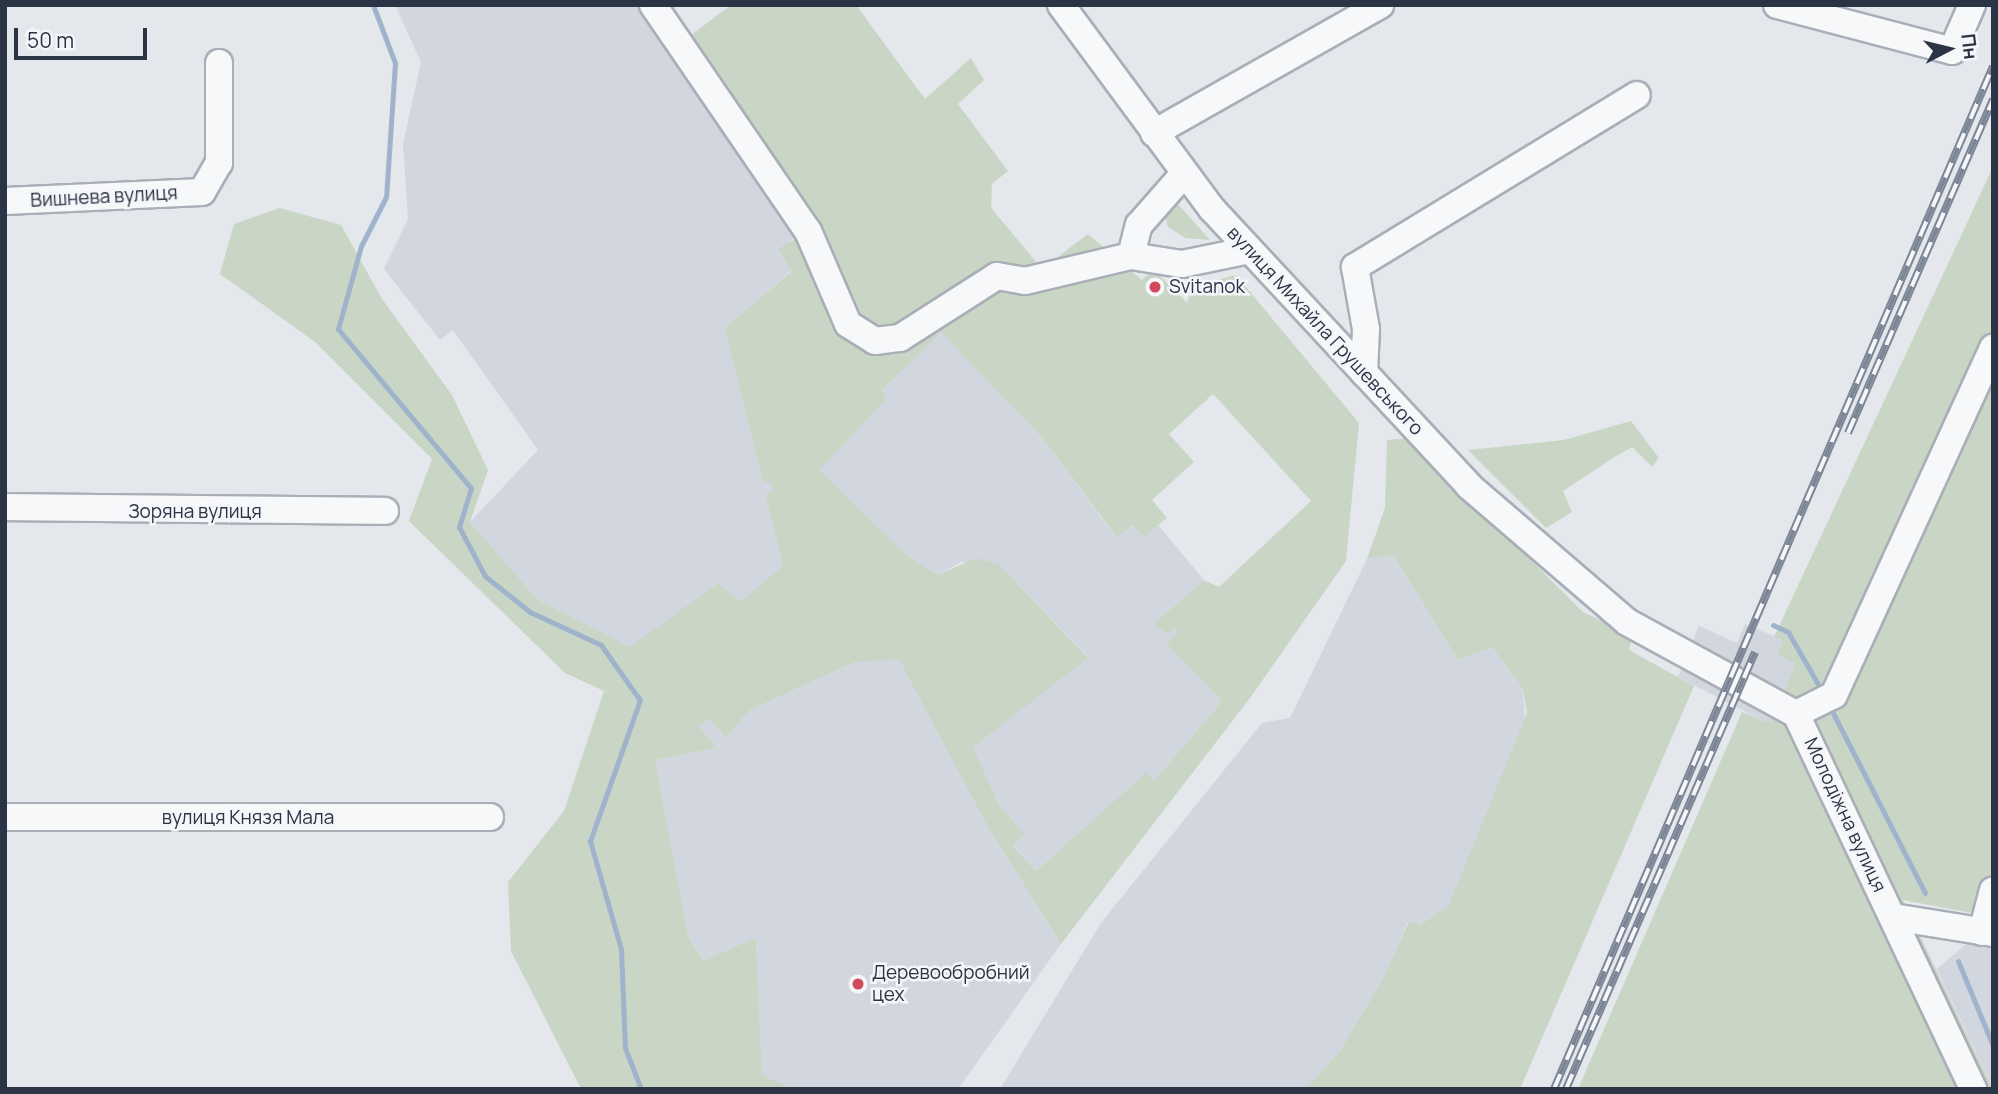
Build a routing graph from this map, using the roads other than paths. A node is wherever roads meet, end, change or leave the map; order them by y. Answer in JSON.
{"nodes":[{"id":1,"x":653,"y":5,"type":"edge"},
{"id":2,"x":1061,"y":5,"type":"edge"},
{"id":3,"x":1380,"y":5,"type":"edge"},
{"id":4,"x":1972,"y":5,"type":"edge"},
{"id":5,"x":1781,"y":6,"type":"edge"},
{"id":6,"x":219,"y":63,"type":"dead end"},
{"id":7,"x":1637,"y":95,"type":"dead end"},
{"id":8,"x":1154,"y":133,"type":"junction"},
{"id":9,"x":1183,"y":175,"type":"junction"},
{"id":10,"x":5,"y":201,"type":"edge"},
{"id":11,"x":1250,"y":250,"type":"junction"},
{"id":12,"x":1131,"y":256,"type":"junction"},
{"id":13,"x":1993,"y":348,"type":"edge"},
{"id":14,"x":1364,"y":373,"type":"junction"},
{"id":15,"x":1986,"y":380,"type":"edge"},
{"id":16,"x":5,"y":507,"type":"edge"},
{"id":17,"x":385,"y":511,"type":"dead end"},
{"id":18,"x":1796,"y":714,"type":"junction"},
{"id":19,"x":5,"y":817,"type":"edge"},
{"id":20,"x":490,"y":817,"type":"dead end"},
{"id":21,"x":1993,"y":890,"type":"edge"},
{"id":22,"x":1893,"y":917,"type":"junction"},
{"id":23,"x":1987,"y":932,"type":"edge"},
{"id":24,"x":1973,"y":1089,"type":"edge"}],
"edges":[{"from":1,"to":12,"type":"street"},
{"from":2,"to":8,"type":"street","name":"вулиця Михайла Грушевського"},
{"from":3,"to":8,"type":"street"},
{"from":4,"to":5,"type":"street"},
{"from":6,"to":10,"type":"street","name":"Вишнева вулиця"},
{"from":7,"to":14,"type":"street"},
{"from":8,"to":9,"type":"street","name":"вулиця Михайла Грушевського"},
{"from":9,"to":11,"type":"street","name":"вулиця Михайла Грушевського"},
{"from":9,"to":12,"type":"street"},
{"from":11,"to":12,"type":"street"},
{"from":11,"to":14,"type":"street","name":"вулиця Михайла Грушевського"},
{"from":13,"to":15,"type":"street"},
{"from":14,"to":18,"type":"street","name":"вулиця Михайла Грушевського"},
{"from":15,"to":18,"type":"street"},
{"from":16,"to":17,"type":"street","name":"Зоряна вулиця"},
{"from":18,"to":22,"type":"street","name":"Молодіжна вулиця"},
{"from":19,"to":20,"type":"street","name":"вулиця Князя Мала"},
{"from":21,"to":23,"type":"street"},
{"from":22,"to":23,"type":"street"},
{"from":22,"to":24,"type":"street","name":"Молодіжна вулиця"}]}
